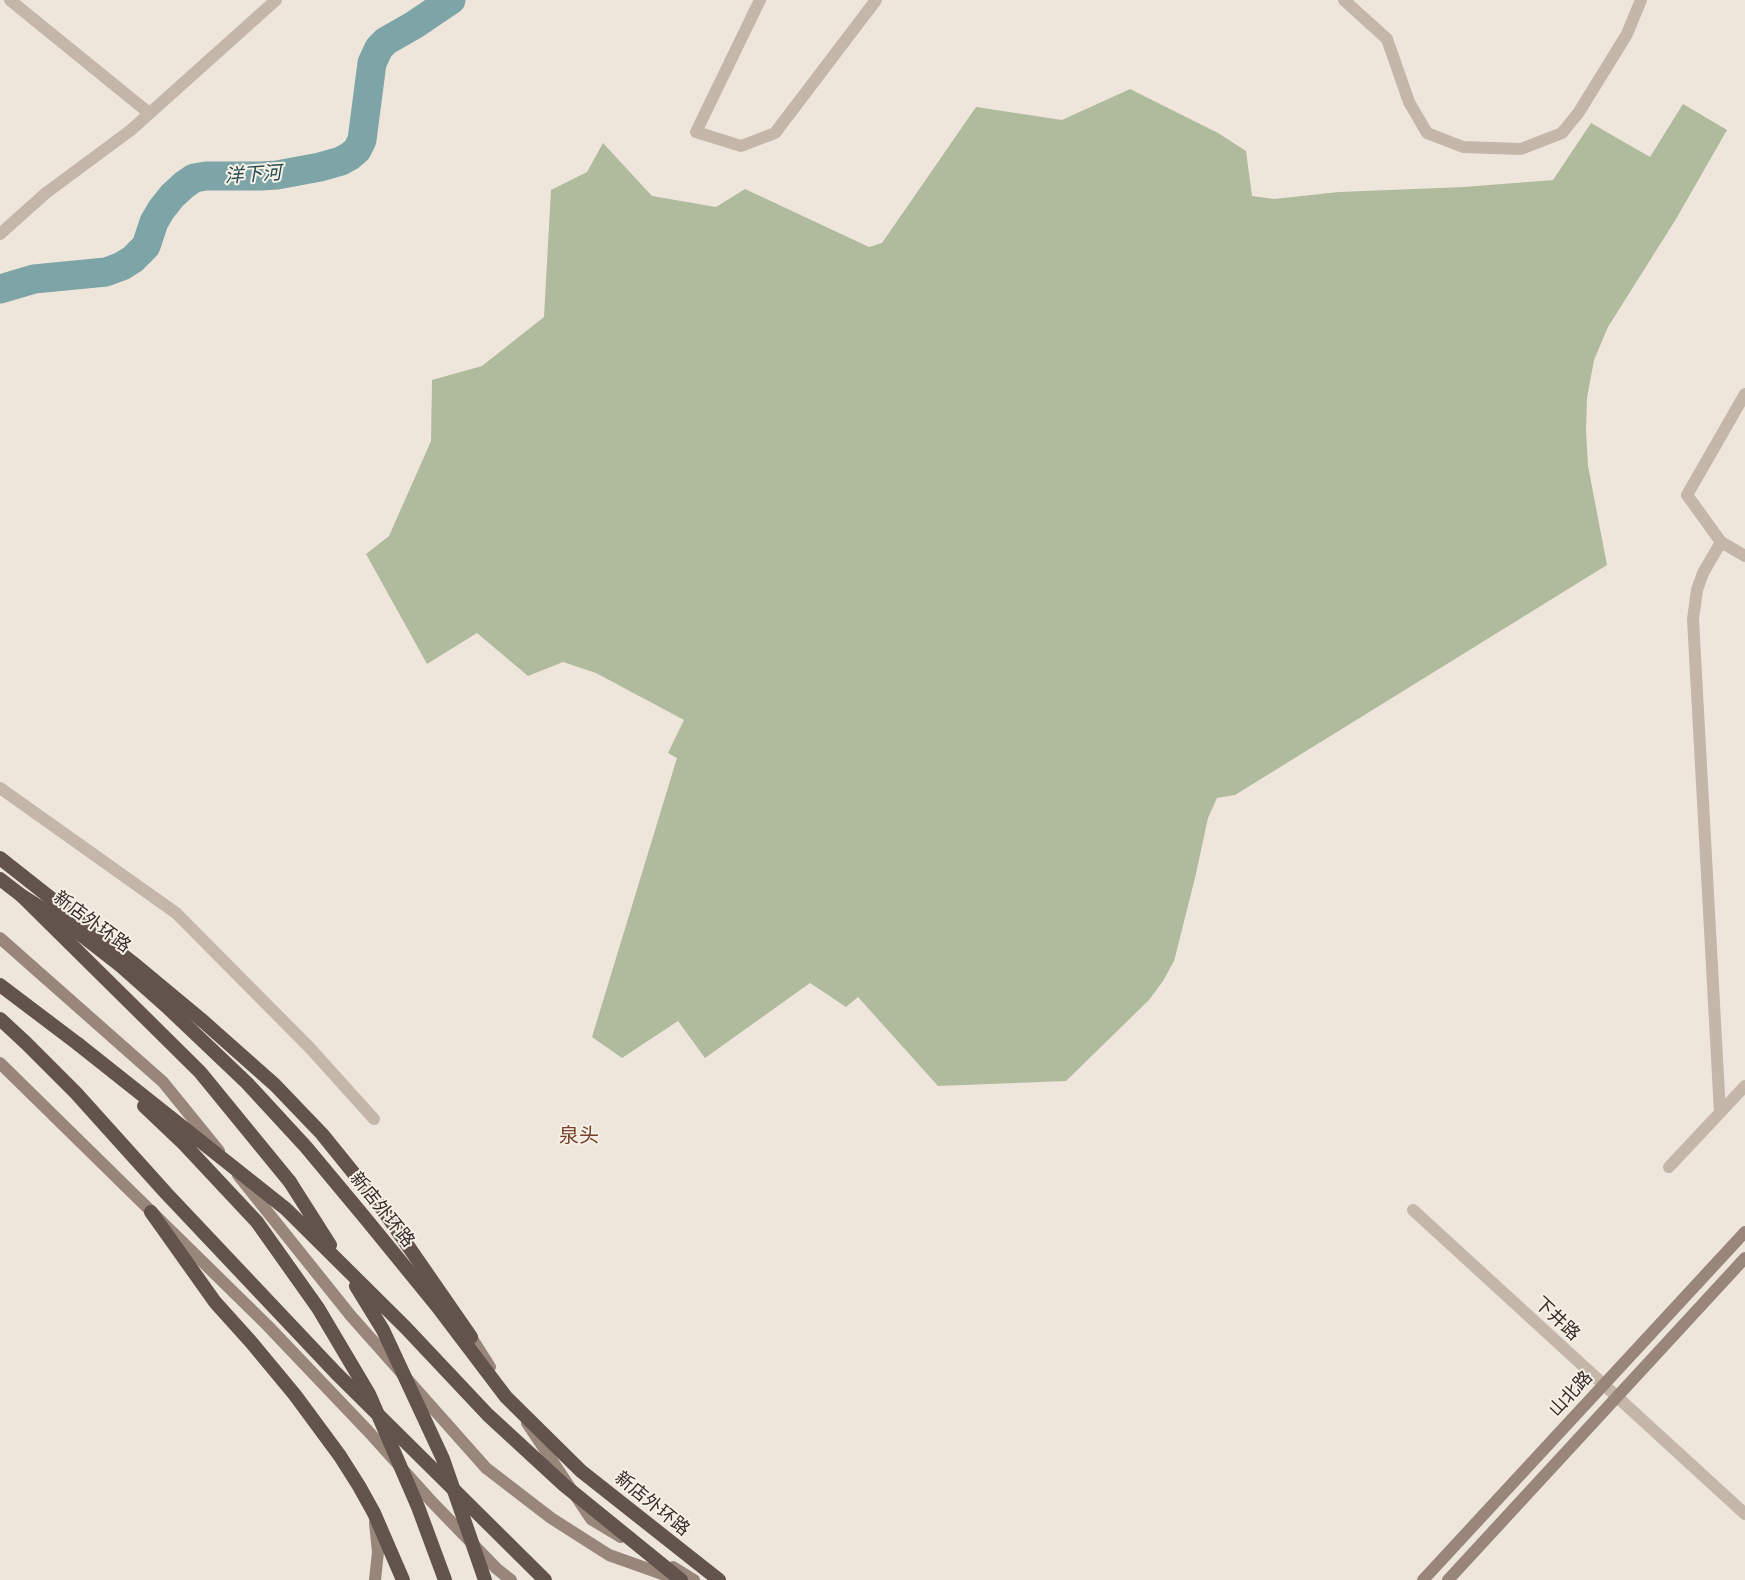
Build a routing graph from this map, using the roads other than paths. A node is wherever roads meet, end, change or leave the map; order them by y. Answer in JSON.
{"nodes":[{"id":1,"x":10,"y":0,"type":"edge"},
{"id":2,"x":276,"y":0,"type":"edge"},
{"id":3,"x":760,"y":0,"type":"edge"},
{"id":4,"x":876,"y":0,"type":"edge"},
{"id":5,"x":1344,"y":0,"type":"edge"},
{"id":6,"x":1641,"y":0,"type":"edge"},
{"id":7,"x":149,"y":113,"type":"junction"},
{"id":8,"x":0,"y":234,"type":"edge"},
{"id":9,"x":1745,"y":394,"type":"edge"},
{"id":10,"x":1721,"y":542,"type":"junction"},
{"id":11,"x":1745,"y":556,"type":"edge"},
{"id":12,"x":0,"y":788,"type":"edge"},
{"id":13,"x":0,"y":858,"type":"edge"},
{"id":14,"x":0,"y":880,"type":"edge"},
{"id":15,"x":22,"y":896,"type":"junction"},
{"id":16,"x":0,"y":938,"type":"edge"},
{"id":17,"x":0,"y":985,"type":"edge"},
{"id":18,"x":0,"y":1019,"type":"edge"},
{"id":19,"x":78,"y":1044,"type":"junction"},
{"id":20,"x":0,"y":1063,"type":"edge"},
{"id":21,"x":1745,"y":1086,"type":"edge"},
{"id":22,"x":1720,"y":1113,"type":"junction"},
{"id":23,"x":374,"y":1119,"type":"dead end"},
{"id":24,"x":1669,"y":1167,"type":"dead end"},
{"id":25,"x":1413,"y":1210,"type":"dead end"},
{"id":26,"x":151,"y":1212,"type":"junction"},
{"id":27,"x":1745,"y":1232,"type":"edge"},
{"id":28,"x":1745,"y":1258,"type":"edge"},
{"id":29,"x":471,"y":1337,"type":"joint"},
{"id":30,"x":1604,"y":1385,"type":"junction"},
{"id":31,"x":1616,"y":1397,"type":"junction"},
{"id":32,"x":374,"y":1513,"type":"junction"},
{"id":33,"x":1745,"y":1514,"type":"edge"},
{"id":34,"x":375,"y":1580,"type":"edge"},
{"id":35,"x":403,"y":1580,"type":"edge"},
{"id":36,"x":445,"y":1580,"type":"edge"},
{"id":37,"x":485,"y":1580,"type":"edge"},
{"id":38,"x":510,"y":1580,"type":"edge"},
{"id":39,"x":545,"y":1580,"type":"edge"},
{"id":40,"x":680,"y":1580,"type":"edge"},
{"id":41,"x":694,"y":1580,"type":"edge"},
{"id":42,"x":718,"y":1580,"type":"edge"},
{"id":43,"x":1423,"y":1580,"type":"edge"},
{"id":44,"x":1448,"y":1580,"type":"edge"}],
"edges":[{"from":1,"to":7,"type":"street"},
{"from":2,"to":7,"type":"street"},
{"from":3,"to":4,"type":"street"},
{"from":5,"to":6,"type":"street"},
{"from":7,"to":8,"type":"street"},
{"from":9,"to":10,"type":"street"},
{"from":10,"to":11,"type":"street"},
{"from":10,"to":22,"type":"street"},
{"from":12,"to":23,"type":"street"},
{"from":13,"to":29,"type":"highway"},
{"from":14,"to":15,"type":"highway","name":"新店外环路"},
{"from":15,"to":37,"type":"highway","bridge":true},
{"from":15,"to":42,"type":"highway","name":"新店外环路","bridge":true},
{"from":16,"to":40,"type":"main road"},
{"from":17,"to":19,"type":"highway"},
{"from":18,"to":39,"type":"highway"},
{"from":19,"to":36,"type":"highway","bridge":true},
{"from":19,"to":40,"type":"highway","bridge":true},
{"from":20,"to":26,"type":"main road"},
{"from":21,"to":22,"type":"street"},
{"from":22,"to":24,"type":"street"},
{"from":25,"to":30,"type":"street","name":"下井路"},
{"from":26,"to":32,"type":"highway"},
{"from":26,"to":38,"type":"main road"},
{"from":27,"to":30,"type":"main road","name":"山北路"},
{"from":28,"to":31,"type":"main road","name":"山北路"},
{"from":29,"to":41,"type":"main road"},
{"from":30,"to":31,"type":"street","name":"下井路"},
{"from":30,"to":43,"type":"main road","name":"山北路"},
{"from":31,"to":33,"type":"street","name":"下井路"},
{"from":31,"to":44,"type":"main road","name":"山北路"},
{"from":32,"to":34,"type":"main road"},
{"from":32,"to":35,"type":"highway"}]}
